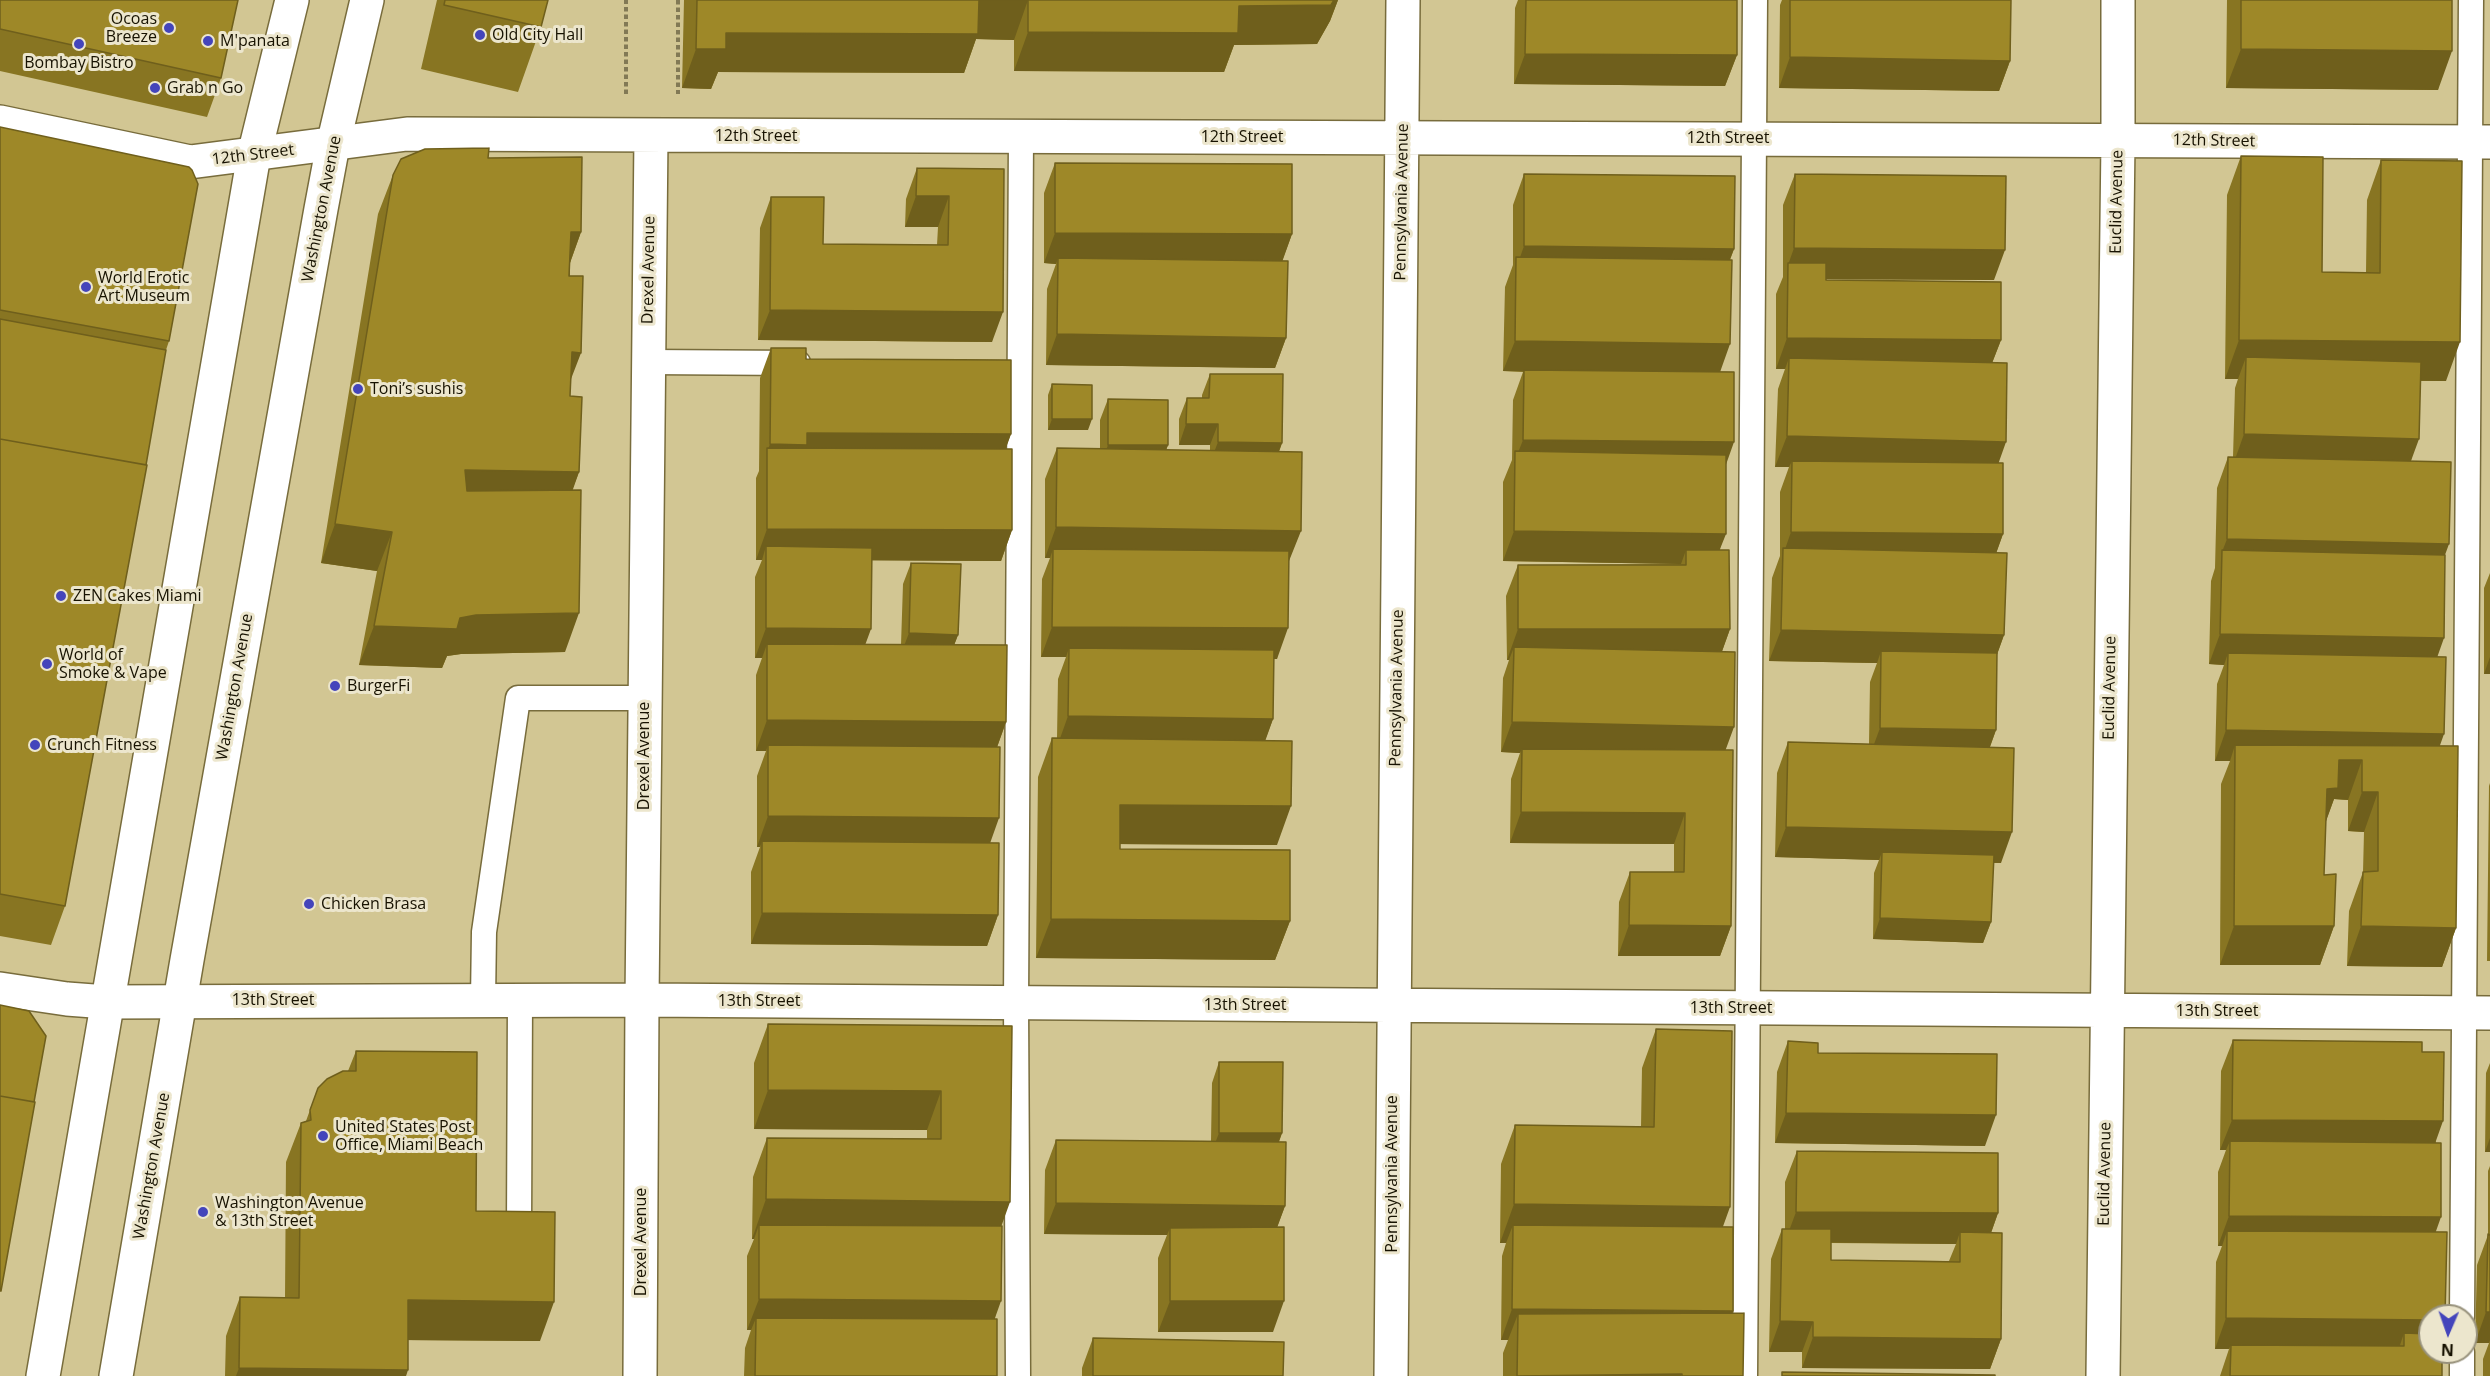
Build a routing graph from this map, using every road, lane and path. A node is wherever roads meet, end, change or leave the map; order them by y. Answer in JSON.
{"nodes":[{"id":1,"x":292,"y":0,"type":"edge"},
{"id":2,"x":367,"y":0,"type":"edge"},
{"id":3,"x":626,"y":0,"type":"edge"},
{"id":4,"x":678,"y":0,"type":"edge"},
{"id":5,"x":1403,"y":0,"type":"edge"},
{"id":6,"x":1755,"y":0,"type":"edge"},
{"id":7,"x":2118,"y":0,"type":"edge"},
{"id":8,"x":2471,"y":0,"type":"edge"},
{"id":9,"x":626,"y":94,"type":"dead end"},
{"id":10,"x":678,"y":94,"type":"dead end"},
{"id":11,"x":0,"y":122,"type":"edge"},
{"id":12,"x":651,"y":136,"type":"junction"},
{"id":13,"x":1402,"y":136,"type":"junction"},
{"id":14,"x":1021,"y":137,"type":"junction"},
{"id":15,"x":1755,"y":138,"type":"junction"},
{"id":16,"x":2118,"y":141,"type":"junction"},
{"id":17,"x":2480,"y":142,"type":"edge"},
{"id":18,"x":333,"y":145,"type":"junction"},
{"id":19,"x":254,"y":155,"type":"junction"},
{"id":20,"x":648,"y":362,"type":"junction"},
{"id":21,"x":823,"y":363,"type":"edge"},
{"id":22,"x":644,"y":698,"type":"junction"},
{"id":23,"x":0,"y":989,"type":"edge"},
{"id":24,"x":483,"y":1000,"type":"junction"},
{"id":25,"x":520,"y":1000,"type":"junction"},
{"id":26,"x":642,"y":1000,"type":"junction"},
{"id":27,"x":181,"y":1001,"type":"junction"},
{"id":28,"x":107,"y":1002,"type":"junction"},
{"id":29,"x":1016,"y":1003,"type":"junction"},
{"id":30,"x":1394,"y":1006,"type":"junction"},
{"id":31,"x":1746,"y":1008,"type":"junction"},
{"id":32,"x":2106,"y":1010,"type":"junction"},
{"id":33,"x":2477,"y":1013,"type":"edge"},
{"id":34,"x":519,"y":1227,"type":"edge"},
{"id":35,"x":2463,"y":1304,"type":"edge"},
{"id":36,"x":43,"y":1376,"type":"edge"},
{"id":37,"x":116,"y":1376,"type":"edge"},
{"id":38,"x":640,"y":1376,"type":"edge"},
{"id":39,"x":1018,"y":1376,"type":"edge"},
{"id":40,"x":1391,"y":1376,"type":"edge"},
{"id":41,"x":1745,"y":1376,"type":"edge"},
{"id":42,"x":2103,"y":1376,"type":"edge"}],
"edges":[{"from":1,"to":19,"type":"street"},
{"from":2,"to":18,"type":"street","name":"Washington Avenue"},
{"from":3,"to":9,"type":"path"},
{"from":4,"to":10,"type":"path"},
{"from":5,"to":13,"type":"street","name":"Pennsylvania Avenue"},
{"from":6,"to":15,"type":"lane"},
{"from":7,"to":16,"type":"street","name":"Euclid Avenue"},
{"from":8,"to":17,"type":"lane"},
{"from":11,"to":19,"type":"street","name":"12th Street"},
{"from":12,"to":14,"type":"street","name":"12th Street"},
{"from":12,"to":18,"type":"street","name":"12th Street"},
{"from":12,"to":20,"type":"street","name":"Drexel Avenue"},
{"from":13,"to":14,"type":"street","name":"12th Street"},
{"from":13,"to":15,"type":"street","name":"12th Street"},
{"from":13,"to":30,"type":"street","name":"Pennsylvania Avenue"},
{"from":14,"to":29,"type":"lane"},
{"from":15,"to":16,"type":"street","name":"12th Street"},
{"from":15,"to":31,"type":"lane"},
{"from":16,"to":17,"type":"street","name":"12th Street"},
{"from":16,"to":32,"type":"street","name":"Euclid Avenue"},
{"from":17,"to":33,"type":"lane"},
{"from":18,"to":19,"type":"street","name":"12th Street"},
{"from":18,"to":27,"type":"street","name":"Washington Avenue"},
{"from":19,"to":28,"type":"street"},
{"from":20,"to":21,"type":"lane"},
{"from":20,"to":22,"type":"street","name":"Drexel Avenue"},
{"from":22,"to":24,"type":"lane"},
{"from":22,"to":26,"type":"street","name":"Drexel Avenue"},
{"from":23,"to":28,"type":"street","name":"13th Street"},
{"from":24,"to":25,"type":"street","name":"13th Street"},
{"from":24,"to":27,"type":"street","name":"13th Street"},
{"from":25,"to":26,"type":"street","name":"13th Street"},
{"from":25,"to":34,"type":"lane"},
{"from":26,"to":29,"type":"street","name":"13th Street"},
{"from":26,"to":38,"type":"street","name":"Drexel Avenue"},
{"from":27,"to":28,"type":"street","name":"13th Street"},
{"from":27,"to":37,"type":"street","name":"Washington Avenue"},
{"from":28,"to":36,"type":"street"},
{"from":29,"to":30,"type":"street","name":"13th Street"},
{"from":29,"to":39,"type":"lane"},
{"from":30,"to":31,"type":"street","name":"13th Street"},
{"from":30,"to":40,"type":"street","name":"Pennsylvania Avenue"},
{"from":31,"to":32,"type":"street","name":"13th Street"},
{"from":31,"to":41,"type":"lane"},
{"from":32,"to":33,"type":"street","name":"13th Street"},
{"from":32,"to":42,"type":"street","name":"Euclid Avenue"},
{"from":33,"to":35,"type":"lane"}]}
